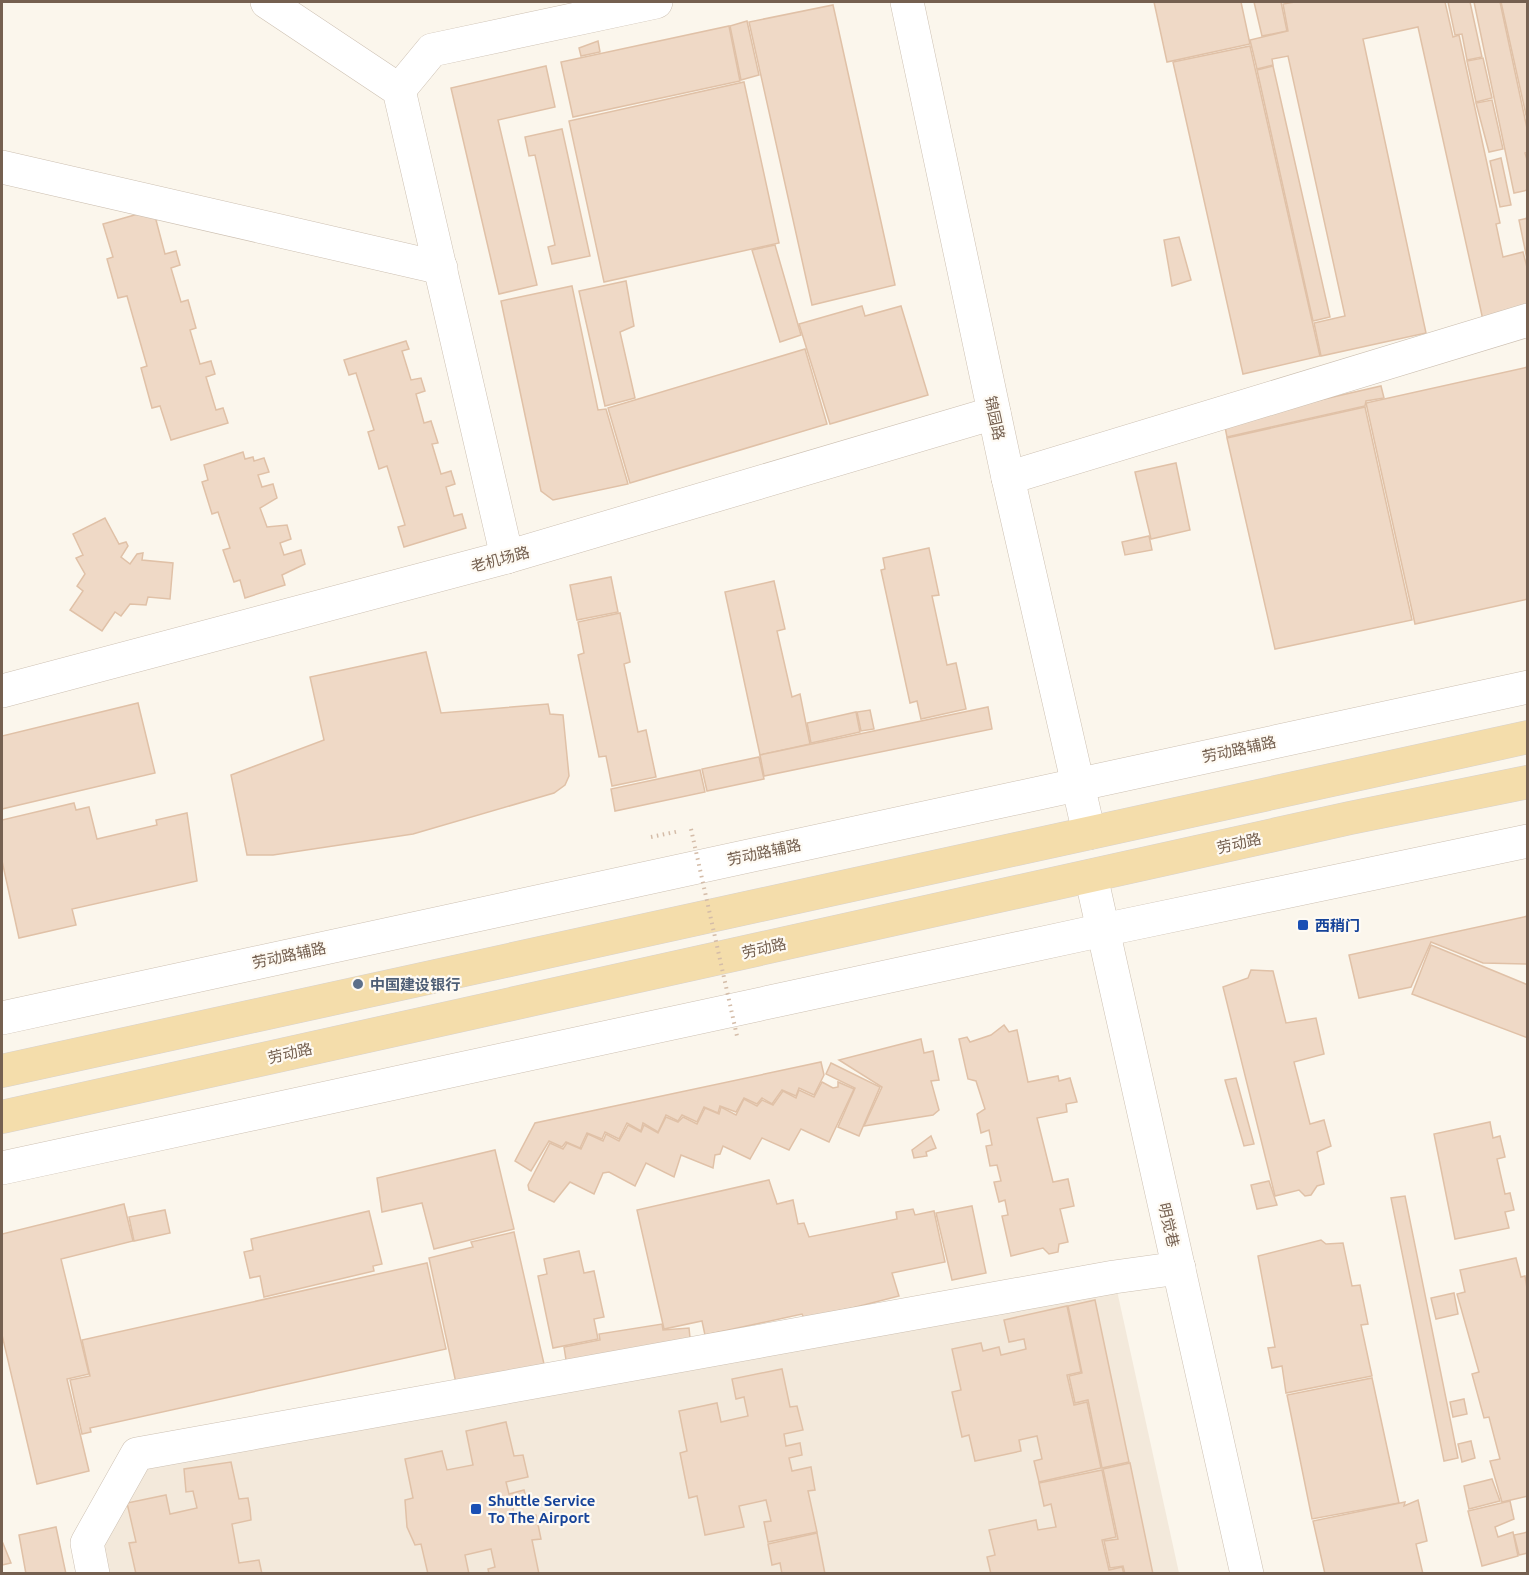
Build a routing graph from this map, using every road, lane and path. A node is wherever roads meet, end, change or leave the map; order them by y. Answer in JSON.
{"nodes":[{"id":1,"x":267,"y":2,"type":"edge"},
{"id":2,"x":656,"y":2,"type":"edge"},
{"id":3,"x":907,"y":2,"type":"edge"},
{"id":4,"x":399,"y":90,"type":"junction"},
{"id":5,"x":2,"y":167,"type":"edge"},
{"id":6,"x":441,"y":268,"type":"junction"},
{"id":7,"x":1527,"y":320,"type":"edge"},
{"id":8,"x":994,"y":413,"type":"junction"},
{"id":9,"x":1008,"y":477,"type":"junction"},
{"id":10,"x":507,"y":557,"type":"junction"},
{"id":11,"x":1527,"y":687,"type":"edge"},
{"id":12,"x":2,"y":691,"type":"edge"},
{"id":13,"x":1527,"y":737,"type":"edge"},
{"id":14,"x":1527,"y":782,"type":"edge"},
{"id":15,"x":1078,"y":784,"type":"junction"},
{"id":16,"x":692,"y":829,"type":"dead end"},
{"id":17,"x":1089,"y":832,"type":"junction"},
{"id":18,"x":1527,"y":841,"type":"edge"},
{"id":19,"x":1091,"y":876,"type":"junction"},
{"id":20,"x":1103,"y":930,"type":"junction"},
{"id":21,"x":2,"y":1018,"type":"edge"},
{"id":22,"x":737,"y":1036,"type":"dead end"},
{"id":23,"x":2,"y":1071,"type":"edge"},
{"id":24,"x":2,"y":1117,"type":"edge"},
{"id":25,"x":2,"y":1168,"type":"edge"},
{"id":26,"x":1179,"y":1268,"type":"junction"},
{"id":27,"x":93,"y":1574,"type":"edge"},
{"id":28,"x":1247,"y":1574,"type":"edge"}],
"edges":[{"from":1,"to":4,"type":"street"},
{"from":2,"to":4,"type":"street"},
{"from":3,"to":8,"type":"street","name":"锦园路"},
{"from":4,"to":6,"type":"street"},
{"from":5,"to":6,"type":"street"},
{"from":6,"to":10,"type":"street"},
{"from":7,"to":9,"type":"street"},
{"from":8,"to":9,"type":"street","name":"锦园路"},
{"from":8,"to":10,"type":"street","name":"老机场路"},
{"from":9,"to":15,"type":"street","name":"锦园路"},
{"from":10,"to":12,"type":"street","name":"老机场路"},
{"from":11,"to":15,"type":"street","name":"劳动路辅路"},
{"from":13,"to":17,"type":"main road"},
{"from":14,"to":19,"type":"main road","name":"劳动路"},
{"from":15,"to":17,"type":"street","name":"锦园路"},
{"from":15,"to":21,"type":"street","name":"劳动路辅路"},
{"from":16,"to":22,"type":"path","bridge":true},
{"from":17,"to":23,"type":"main road"},
{"from":18,"to":20,"type":"street"},
{"from":19,"to":20,"type":"street","name":"明觉巷"},
{"from":19,"to":24,"type":"main road","name":"劳动路"},
{"from":20,"to":25,"type":"street"},
{"from":20,"to":26,"type":"street","name":"明觉巷"},
{"from":26,"to":27,"type":"street"},
{"from":26,"to":28,"type":"street","name":"明觉巷"}]}
